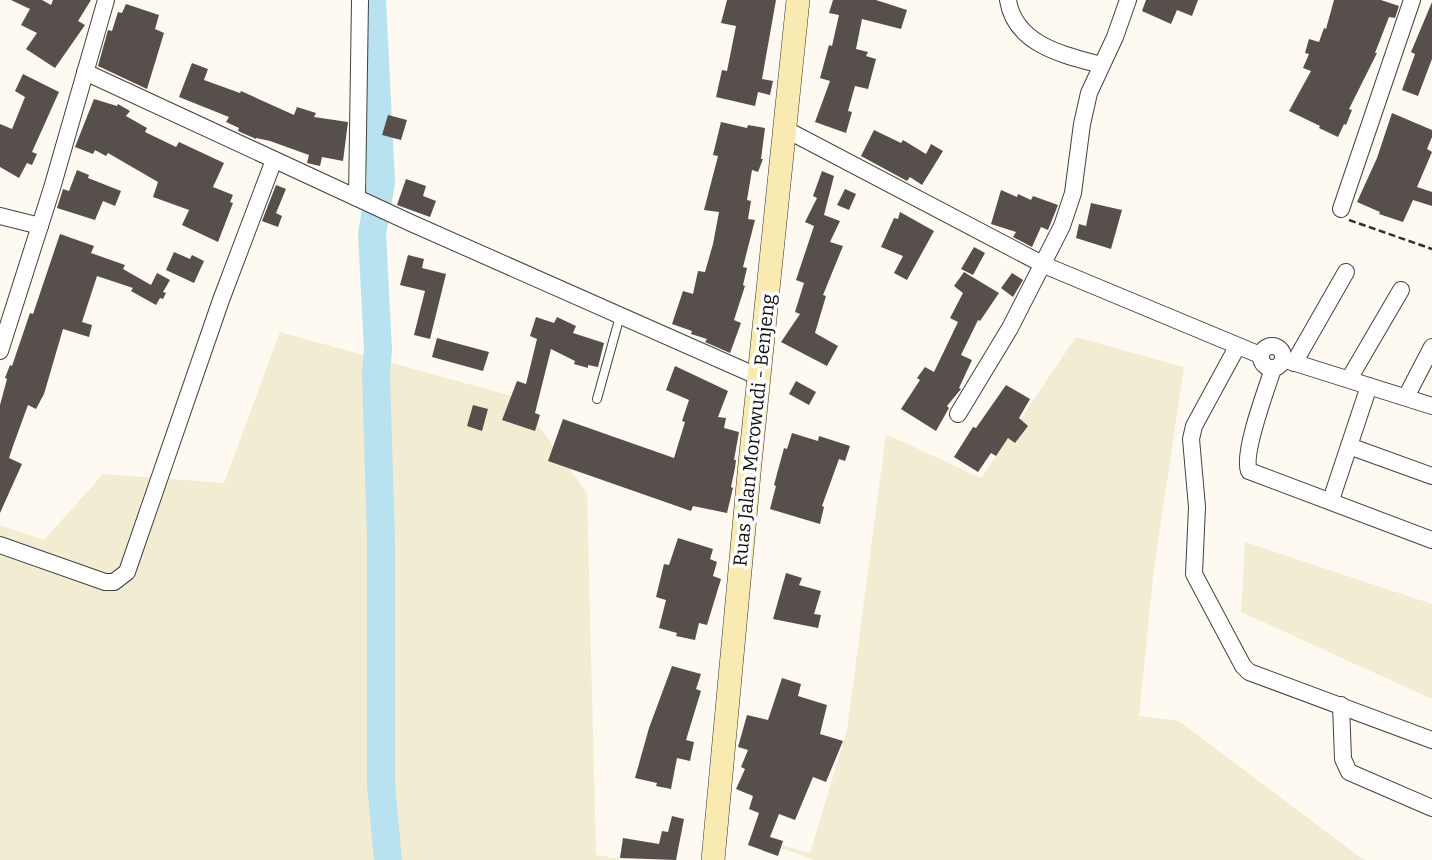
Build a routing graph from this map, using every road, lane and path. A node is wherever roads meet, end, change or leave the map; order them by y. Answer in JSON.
{"nodes":[{"id":1,"x":106,"y":0,"type":"edge"},
{"id":2,"x":360,"y":0,"type":"edge"},
{"id":3,"x":797,"y":0,"type":"edge"},
{"id":4,"x":1008,"y":0,"type":"edge"},
{"id":5,"x":1128,"y":0,"type":"edge"},
{"id":6,"x":1412,"y":0,"type":"edge"},
{"id":7,"x":1101,"y":65,"type":"junction"},
{"id":8,"x":85,"y":72,"type":"junction"},
{"id":9,"x":785,"y":129,"type":"junction"},
{"id":10,"x":274,"y":160,"type":"junction"},
{"id":11,"x":357,"y":198,"type":"junction"},
{"id":12,"x":1342,"y":209,"type":"joint"},
{"id":13,"x":0,"y":216,"type":"edge"},
{"id":14,"x":40,"y":226,"type":"junction"},
{"id":15,"x":1432,"y":249,"type":"edge"},
{"id":16,"x":1044,"y":265,"type":"junction"},
{"id":17,"x":1346,"y":272,"type":"dead end"},
{"id":18,"x":1401,"y":290,"type":"dead end"},
{"id":19,"x":620,"y":316,"type":"junction"},
{"id":20,"x":1237,"y":346,"type":"junction"},
{"id":21,"x":1432,"y":347,"type":"edge"},
{"id":22,"x":0,"y":351,"type":"edge"},
{"id":23,"x":1283,"y":363,"type":"junction"},
{"id":24,"x":758,"y":377,"type":"junction"},
{"id":25,"x":1349,"y":379,"type":"junction"},
{"id":26,"x":1369,"y":386,"type":"junction"},
{"id":27,"x":1406,"y":397,"type":"junction"},
{"id":28,"x":597,"y":399,"type":"dead end"},
{"id":29,"x":1432,"y":406,"type":"edge"},
{"id":30,"x":958,"y":414,"type":"dead end"},
{"id":31,"x":1349,"y":446,"type":"junction"},
{"id":32,"x":1432,"y":476,"type":"edge"},
{"id":33,"x":1331,"y":500,"type":"junction"},
{"id":34,"x":1432,"y":540,"type":"edge"},
{"id":35,"x":0,"y":545,"type":"edge"},
{"id":36,"x":1341,"y":705,"type":"junction"},
{"id":37,"x":1432,"y":740,"type":"edge"},
{"id":38,"x":1432,"y":808,"type":"edge"},
{"id":39,"x":713,"y":860,"type":"edge"}],
"edges":[{"from":1,"to":8,"type":"street"},
{"from":2,"to":11,"type":"street"},
{"from":3,"to":9,"type":"main road","name":"Ruas Jalan Morowudi - Benjeng"},
{"from":4,"to":7,"type":"street"},
{"from":5,"to":7,"type":"street"},
{"from":6,"to":12,"type":"street"},
{"from":7,"to":16,"type":"street"},
{"from":8,"to":10,"type":"street"},
{"from":8,"to":14,"type":"street"},
{"from":9,"to":16,"type":"street"},
{"from":9,"to":24,"type":"main road","name":"Ruas Jalan Morowudi - Benjeng"},
{"from":10,"to":11,"type":"street"},
{"from":10,"to":35,"type":"street"},
{"from":11,"to":19,"type":"street"},
{"from":12,"to":15,"type":"path"},
{"from":13,"to":14,"type":"street"},
{"from":14,"to":22,"type":"street"},
{"from":16,"to":20,"type":"street"},
{"from":16,"to":30,"type":"street"},
{"from":17,"to":23,"type":"street"},
{"from":18,"to":25,"type":"street"},
{"from":19,"to":24,"type":"street"},
{"from":19,"to":28,"type":"lane"},
{"from":20,"to":23,"type":"street"},
{"from":20,"to":36,"type":"street"},
{"from":21,"to":27,"type":"street"},
{"from":23,"to":25,"type":"street"},
{"from":23,"to":33,"type":"street"},
{"from":24,"to":39,"type":"main road","name":"Ruas Jalan Morowudi - Benjeng"},
{"from":25,"to":26,"type":"street"},
{"from":26,"to":27,"type":"street"},
{"from":26,"to":31,"type":"street"},
{"from":27,"to":29,"type":"street"},
{"from":31,"to":32,"type":"street"},
{"from":31,"to":33,"type":"street"},
{"from":33,"to":34,"type":"street"},
{"from":36,"to":37,"type":"street"},
{"from":36,"to":38,"type":"street"}]}
